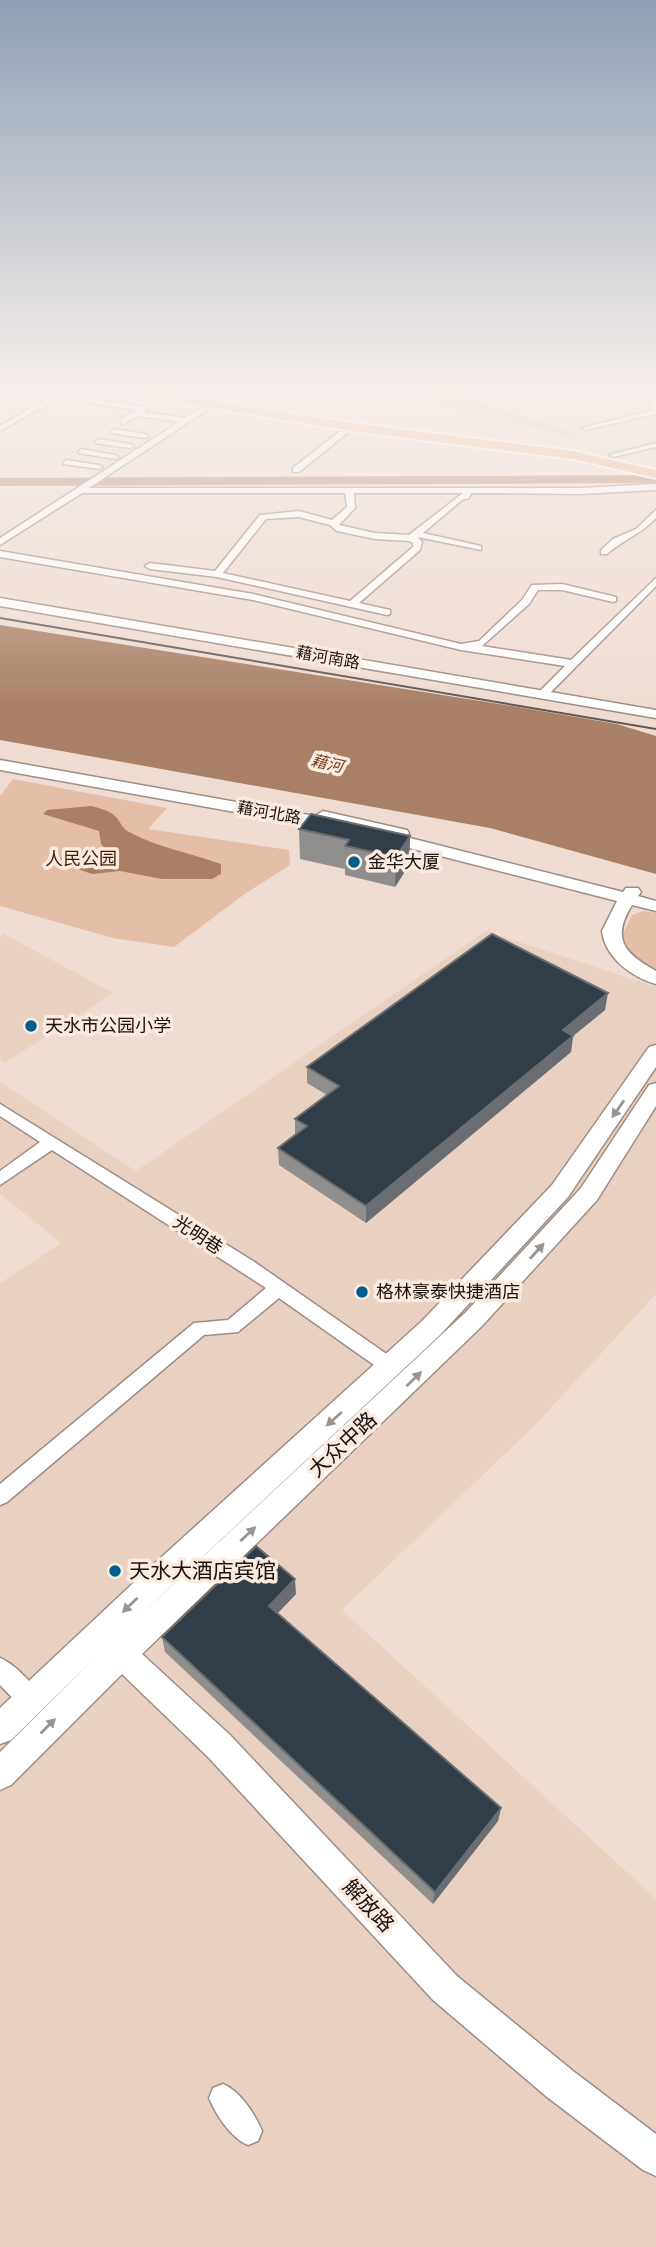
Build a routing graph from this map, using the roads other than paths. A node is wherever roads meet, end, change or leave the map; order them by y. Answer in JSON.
{"nodes":[{"id":1,"x":71,"y":496,"type":"edge"},
{"id":2,"x":350,"y":496,"type":"edge"},
{"id":3,"x":467,"y":496,"type":"edge"},
{"id":4,"x":656,"y":513,"type":"edge"},
{"id":5,"x":334,"y":523,"type":"junction"},
{"id":6,"x":413,"y":536,"type":"junction"},
{"id":7,"x":0,"y":542,"type":"edge"},
{"id":8,"x":478,"y":548,"type":"dead end"},
{"id":9,"x":604,"y":552,"type":"dead end"},
{"id":10,"x":0,"y":554,"type":"edge"},
{"id":11,"x":150,"y":566,"type":"dead end"},
{"id":12,"x":217,"y":574,"type":"junction"},
{"id":13,"x":656,"y":581,"type":"edge"},
{"id":14,"x":613,"y":599,"type":"dead end"},
{"id":15,"x":0,"y":602,"type":"edge"},
{"id":16,"x":352,"y":604,"type":"junction"},
{"id":17,"x":387,"y":612,"type":"dead end"},
{"id":18,"x":465,"y":646,"type":"junction"},
{"id":19,"x":573,"y":664,"type":"junction"},
{"id":20,"x":543,"y":694,"type":"junction"},
{"id":21,"x":656,"y":714,"type":"edge"},
{"id":22,"x":0,"y":762,"type":"edge"},
{"id":23,"x":631,"y":895,"type":"junction"},
{"id":24,"x":656,"y":899,"type":"edge"},
{"id":25,"x":656,"y":906,"type":"edge"},
{"id":26,"x":656,"y":978,"type":"edge"},
{"id":27,"x":656,"y":1052,"type":"edge"},
{"id":28,"x":656,"y":1090,"type":"edge"},
{"id":29,"x":0,"y":1109,"type":"edge"},
{"id":30,"x":52,"y":1142,"type":"junction"},
{"id":31,"x":0,"y":1179,"type":"edge"},
{"id":32,"x":278,"y":1288,"type":"junction"},
{"id":33,"x":391,"y":1367,"type":"junction"},
{"id":34,"x":0,"y":1496,"type":"edge"},
{"id":35,"x":110,"y":1643,"type":"junction"},
{"id":36,"x":0,"y":1669,"type":"edge"},
{"id":37,"x":31,"y":1701,"type":"junction"},
{"id":38,"x":0,"y":1729,"type":"edge"},
{"id":39,"x":0,"y":1774,"type":"edge"},
{"id":40,"x":223,"y":2098,"type":"dead end"},
{"id":41,"x":248,"y":2131,"type":"dead end"},
{"id":42,"x":656,"y":2157,"type":"edge"}],
"edges":[{"from":1,"to":7,"type":"street"},
{"from":2,"to":5,"type":"street"},
{"from":3,"to":6,"type":"street"},
{"from":4,"to":9,"type":"street"},
{"from":5,"to":6,"type":"street"},
{"from":5,"to":12,"type":"street"},
{"from":6,"to":8,"type":"street"},
{"from":6,"to":16,"type":"street"},
{"from":10,"to":18,"type":"street"},
{"from":11,"to":12,"type":"street"},
{"from":12,"to":16,"type":"street"},
{"from":13,"to":19,"type":"street"},
{"from":14,"to":18,"type":"street"},
{"from":15,"to":20,"type":"main road","name":"藉河南路"},
{"from":16,"to":17,"type":"street"},
{"from":18,"to":19,"type":"street"},
{"from":19,"to":20,"type":"street"},
{"from":20,"to":21,"type":"main road","name":"藉河南路"},
{"from":22,"to":23,"type":"main road","name":"藉河北路"},
{"from":23,"to":24,"type":"main road","name":"藉河北路"},
{"from":23,"to":25,"type":"main road","name":"藉河北路"},
{"from":23,"to":26,"type":"main road"},
{"from":27,"to":33,"type":"main road","name":"大众中路","one_way":true},
{"from":35,"to":28,"type":"main road","name":"大众中路","one_way":true},
{"from":29,"to":30,"type":"street","name":"光明巷"},
{"from":30,"to":31,"type":"street"},
{"from":30,"to":32,"type":"street","name":"光明巷"},
{"from":32,"to":33,"type":"street","name":"光明巷"},
{"from":32,"to":34,"type":"street"},
{"from":33,"to":35,"type":"main road","name":"大众中路","one_way":true},
{"from":35,"to":37,"type":"main road","name":"大众中路"},
{"from":39,"to":35,"type":"main road","name":"大众中路","one_way":true},
{"from":35,"to":42,"type":"main road","name":"解放路"},
{"from":36,"to":37,"type":"street"},
{"from":37,"to":38,"type":"main road","name":"大众中路"},
{"from":40,"to":41,"type":"street"}]}
